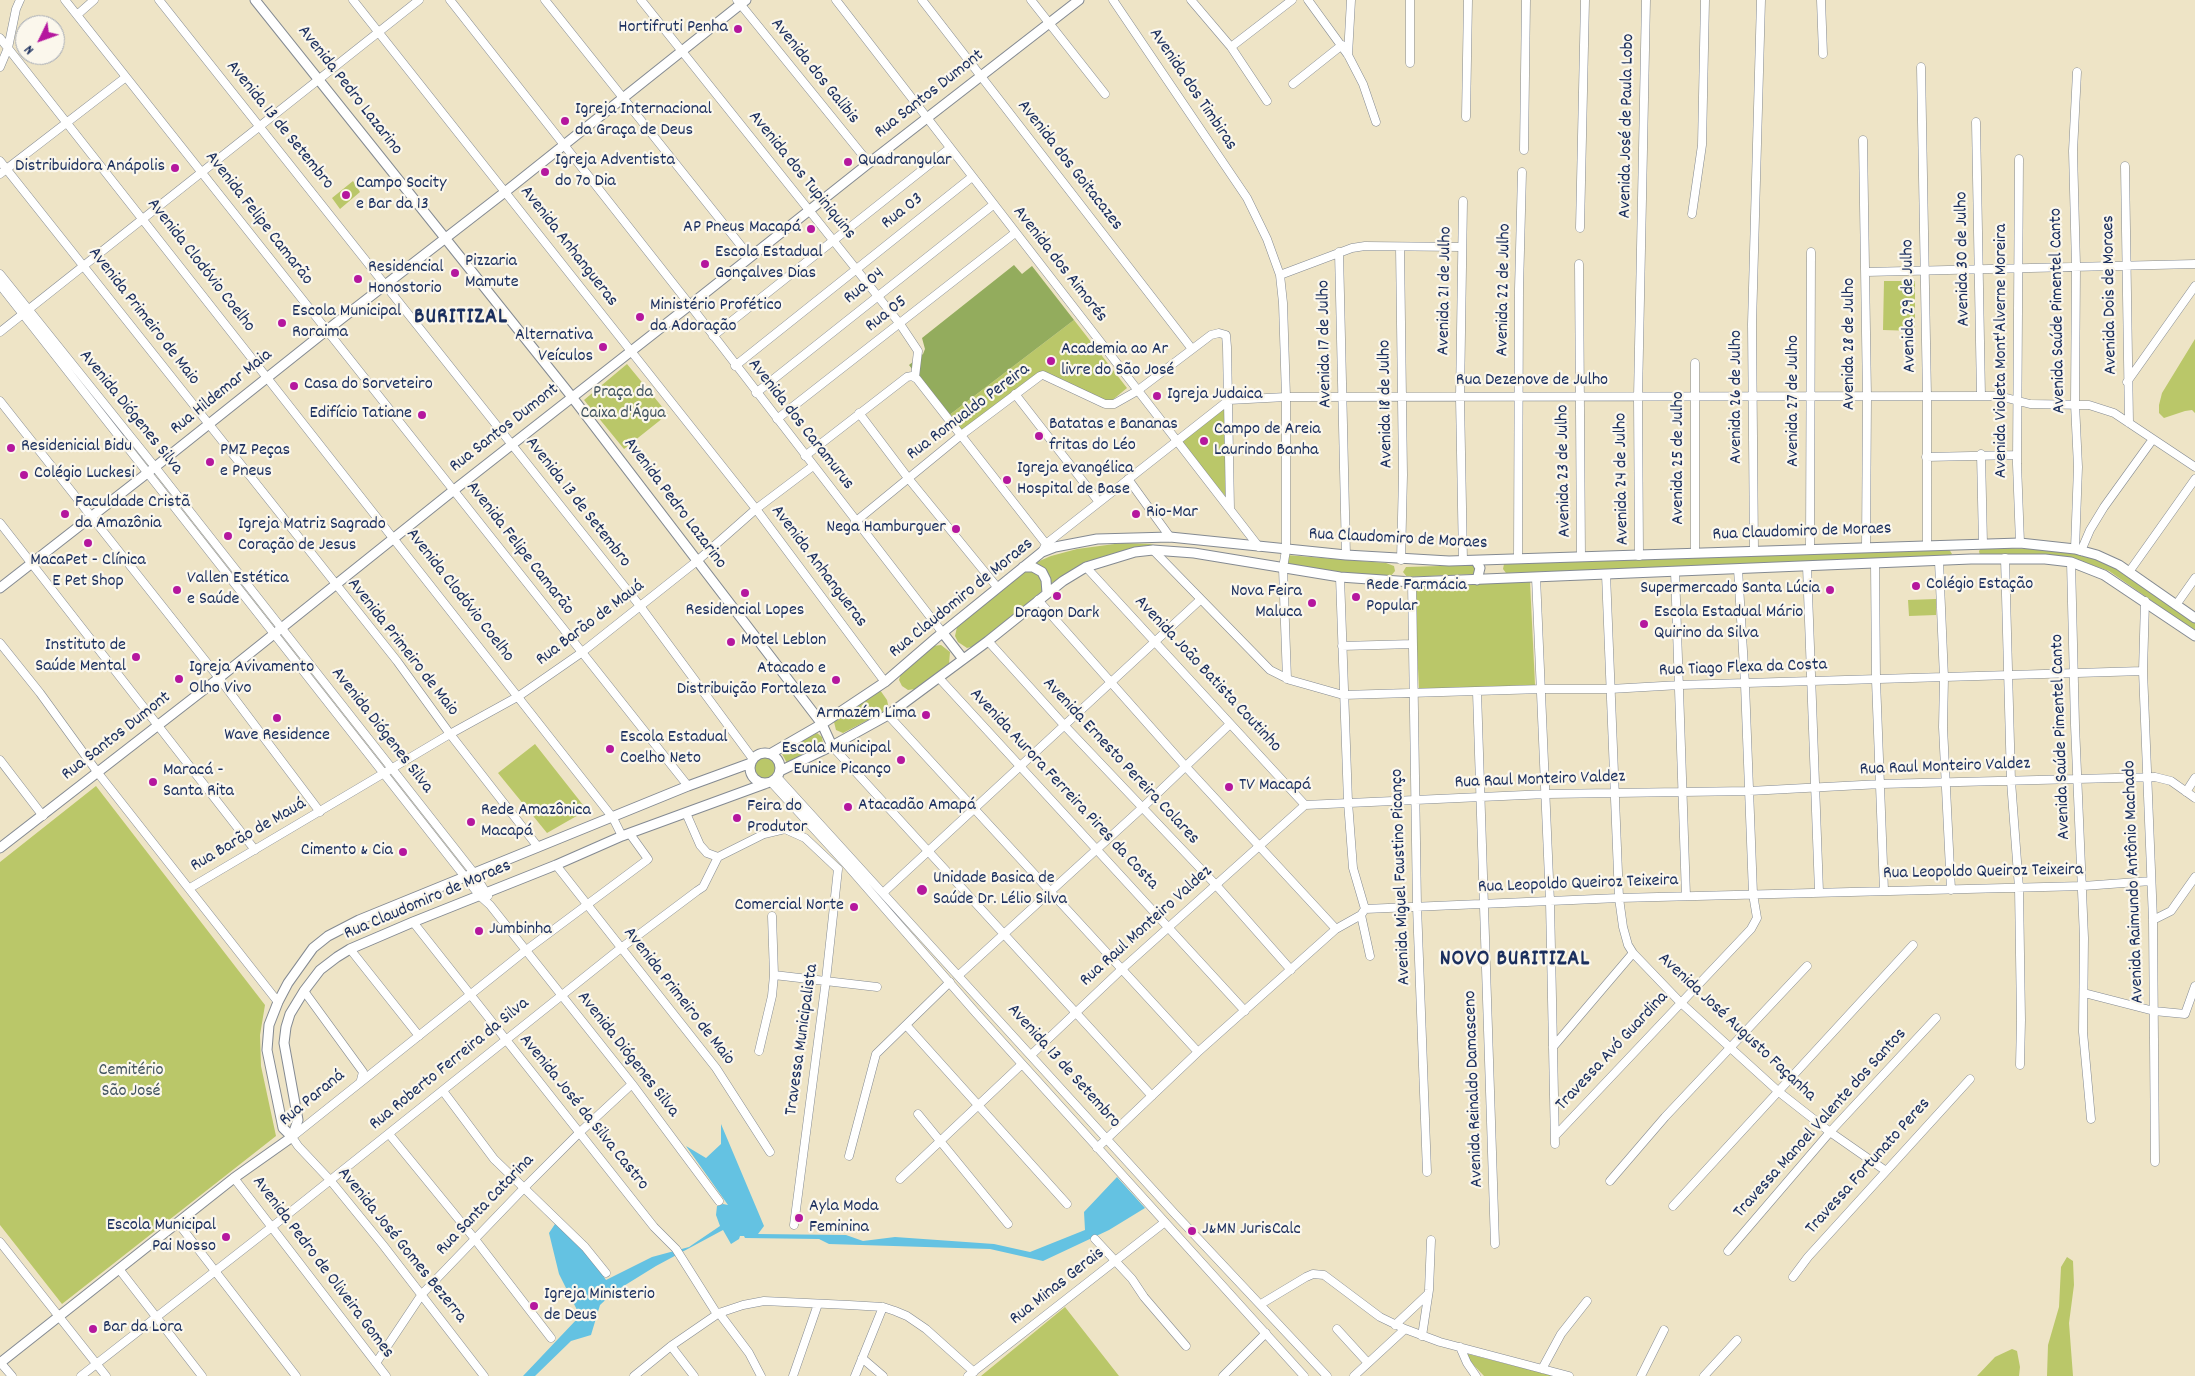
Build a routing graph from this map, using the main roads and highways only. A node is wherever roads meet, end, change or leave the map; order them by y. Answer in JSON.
{"nodes":[{"id":1,"x":255,"y":0,"type":"edge"},
{"id":2,"x":1079,"y":0,"type":"edge"},
{"id":3,"x":742,"y":2,"type":"edge"},
{"id":4,"x":444,"y":238,"type":"junction"},
{"id":5,"x":572,"y":398,"type":"junction"},
{"id":6,"x":1970,"y":545,"type":"junction"},
{"id":7,"x":1971,"y":559,"type":"junction"},
{"id":8,"x":1476,"y":561,"type":"junction"},
{"id":9,"x":1497,"y":561,"type":"junction"},
{"id":10,"x":1023,"y":567,"type":"junction"},
{"id":11,"x":1499,"y":578,"type":"junction"},
{"id":12,"x":1477,"y":580,"type":"junction"},
{"id":13,"x":0,"y":588,"type":"edge"},
{"id":14,"x":1047,"y":593,"type":"junction"},
{"id":15,"x":2195,"y":618,"type":"edge"},
{"id":16,"x":942,"y":632,"type":"junction"},
{"id":17,"x":2195,"y":636,"type":"edge"},
{"id":18,"x":964,"y":659,"type":"junction"},
{"id":19,"x":822,"y":724,"type":"junction"},
{"id":20,"x":832,"y":746,"type":"junction"},
{"id":21,"x":770,"y":754,"type":"junction"},
{"id":22,"x":752,"y":761,"type":"junction"},
{"id":23,"x":774,"y":778,"type":"junction"},
{"id":24,"x":0,"y":848,"type":"edge"},
{"id":25,"x":278,"y":1002,"type":"junction"},
{"id":26,"x":290,"y":1014,"type":"junction"},
{"id":27,"x":292,"y":1137,"type":"junction"},
{"id":28,"x":0,"y":1363,"type":"edge"}],
"edges":[{"from":1,"to":4,"type":"main road","name":"Avenida Pedro Lazarino"},
{"from":2,"to":5,"type":"main road","name":"Rua Santos Dumont"},
{"from":3,"to":4,"type":"main road","name":"Rua Hildemar Maia"},
{"from":4,"to":5,"type":"main road","name":"Avenida Pedro Lazarino"},
{"from":4,"to":13,"type":"main road","name":"Rua Hildemar Maia"},
{"from":5,"to":19,"type":"main road","name":"Avenida Pedro Lazarino"},
{"from":5,"to":24,"type":"main road","name":"Rua Santos Dumont"},
{"from":6,"to":7,"type":"main road"},
{"from":6,"to":9,"type":"main road","name":"Rua Claudomiro de Moraes"},
{"from":6,"to":15,"type":"main road","name":"Rua Claudomiro de Moraes"},
{"from":7,"to":11,"type":"main road","name":"Rua Claudomiro de Moraes"},
{"from":7,"to":17,"type":"main road","name":"Rua Claudomiro de Moraes"},
{"from":8,"to":9,"type":"main road","name":"Rua Claudomiro de Moraes"},
{"from":8,"to":10,"type":"main road","name":"Rua Claudomiro de Moraes"},
{"from":8,"to":12,"type":"main road"},
{"from":9,"to":11,"type":"main road"},
{"from":10,"to":14,"type":"main road"},
{"from":10,"to":16,"type":"main road","name":"Rua Claudomiro de Moraes"},
{"from":11,"to":12,"type":"main road","name":"Rua Claudomiro de Moraes"},
{"from":12,"to":14,"type":"main road","name":"Rua Claudomiro de Moraes"},
{"from":14,"to":18,"type":"main road","name":"Rua Claudomiro de Moraes"},
{"from":16,"to":18,"type":"main road"},
{"from":16,"to":19,"type":"main road","name":"Rua Claudomiro de Moraes"},
{"from":18,"to":20,"type":"main road","name":"Rua Claudomiro de Moraes"},
{"from":19,"to":20,"type":"main road","name":"Avenida Pedro Lazarino"},
{"from":19,"to":21,"type":"main road","name":"Rua Claudomiro de Moraes"},
{"from":20,"to":23,"type":"main road","name":"Rua Claudomiro de Moraes"},
{"from":21,"to":22,"type":"main road"},
{"from":21,"to":23,"type":"main road"},
{"from":22,"to":23,"type":"main road"},
{"from":22,"to":25,"type":"main road","name":"Rua Claudomiro de Moraes"},
{"from":23,"to":26,"type":"main road","name":"Rua Claudomiro de Moraes"},
{"from":25,"to":26,"type":"main road"},
{"from":25,"to":27,"type":"main road","name":"Rua Claudomiro de Moraes"},
{"from":26,"to":27,"type":"main road","name":"Rua Claudomiro de Moraes"},
{"from":27,"to":28,"type":"main road","name":"Rua Paraná"}]}
